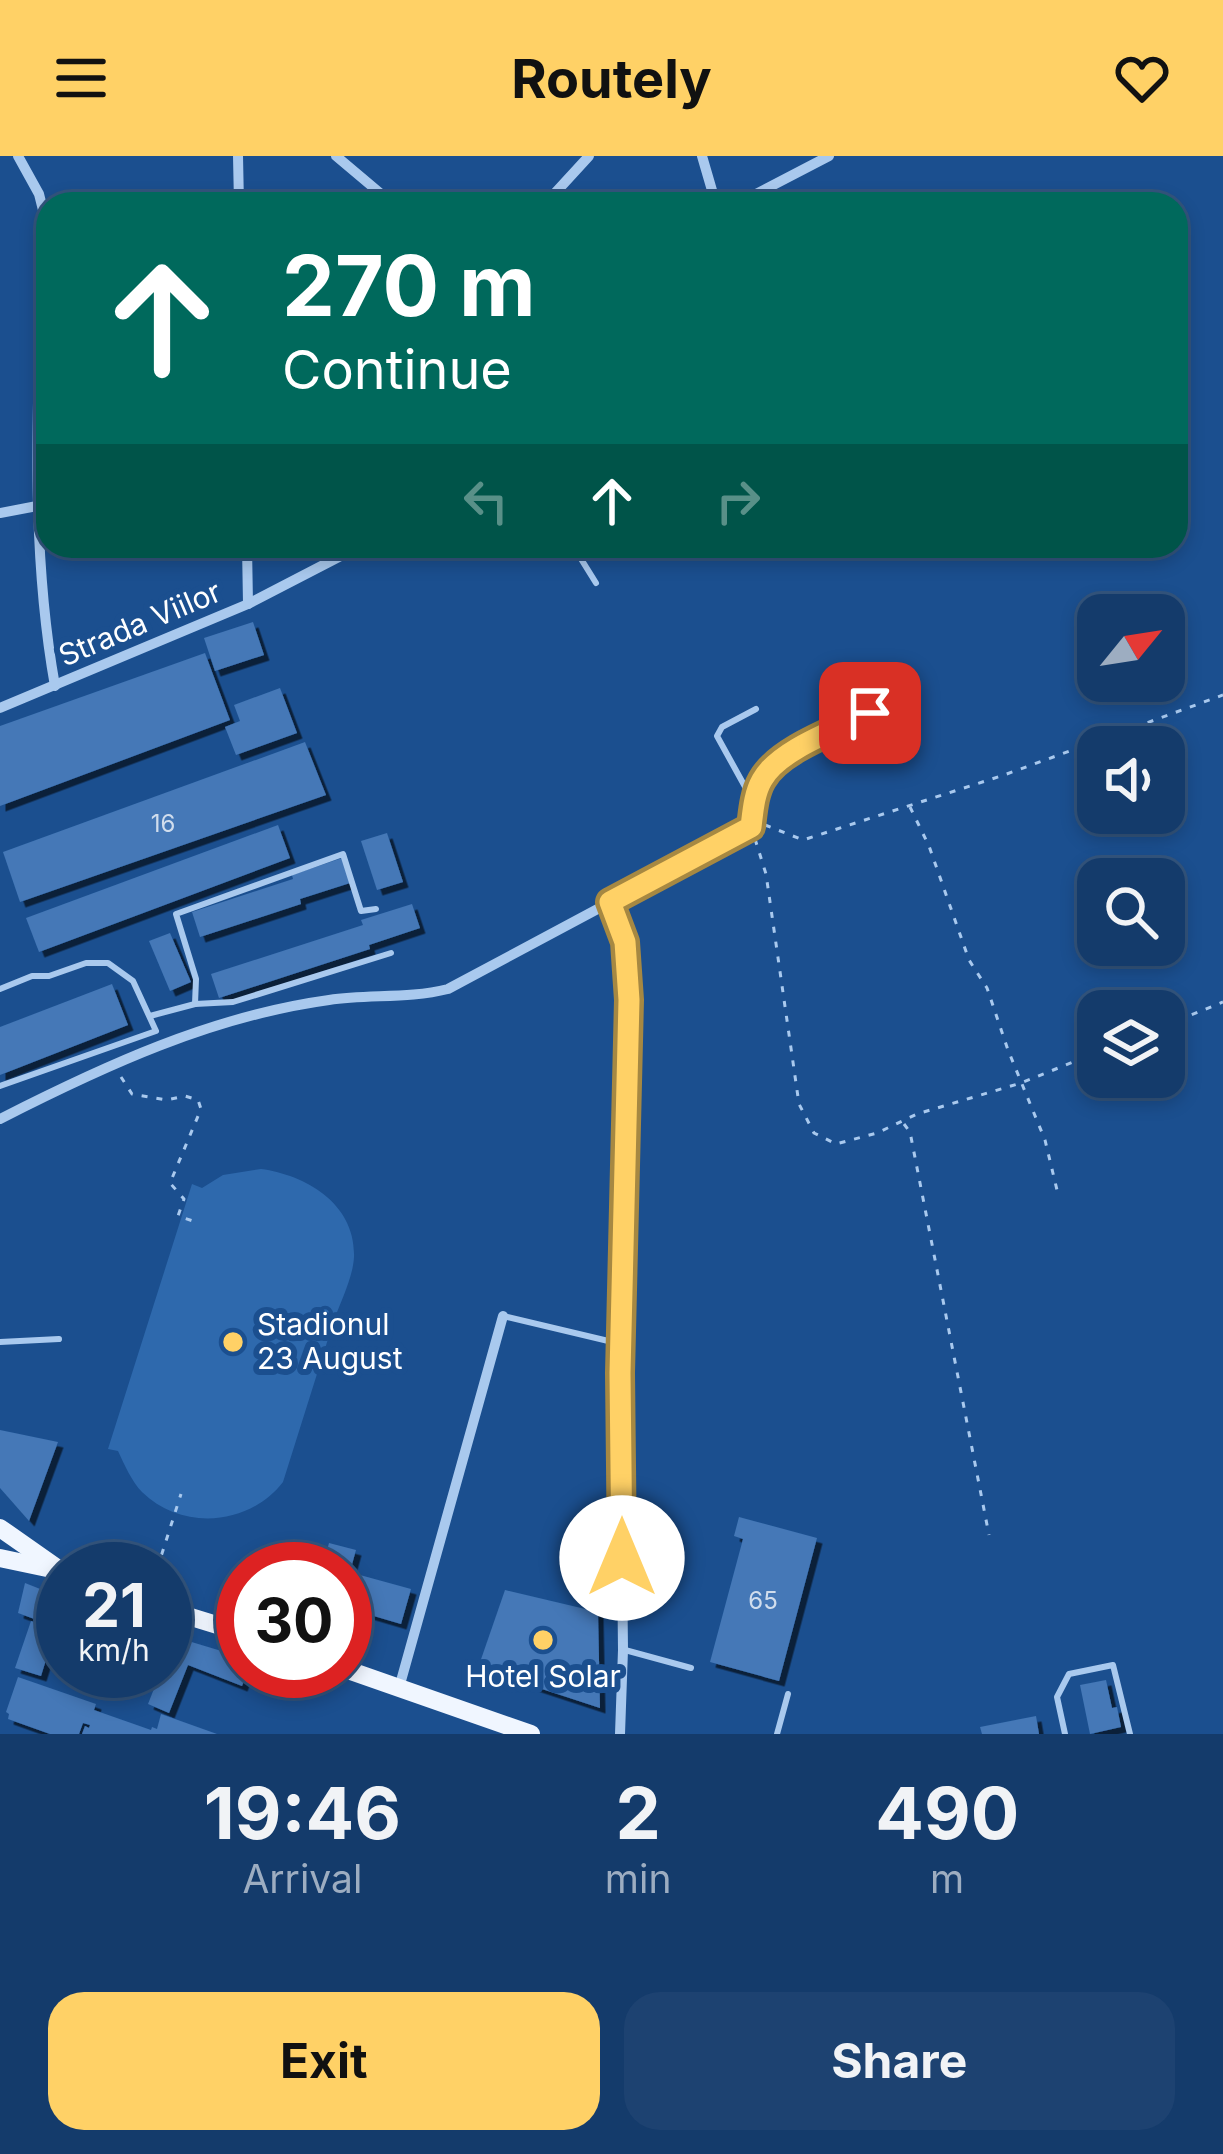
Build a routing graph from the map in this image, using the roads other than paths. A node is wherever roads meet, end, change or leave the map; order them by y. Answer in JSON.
{"nodes":[{"id":1,"x":18,"y":156,"type":"edge"},
{"id":2,"x":238,"y":156,"type":"edge"},
{"id":3,"x":337,"y":156,"type":"edge"},
{"id":4,"x":589,"y":156,"type":"edge"},
{"id":5,"x":702,"y":156,"type":"edge"},
{"id":6,"x":829,"y":156,"type":"edge"},
{"id":7,"x":38,"y":192,"type":"edge"},
{"id":8,"x":238,"y":192,"type":"edge"},
{"id":9,"x":379,"y":192,"type":"edge"},
{"id":10,"x":556,"y":192,"type":"edge"},
{"id":11,"x":712,"y":192,"type":"edge"},
{"id":12,"x":760,"y":192,"type":"edge"},
{"id":13,"x":36,"y":506,"type":"edge"},
{"id":14,"x":0,"y":513,"type":"edge"},
{"id":15,"x":40,"y":558,"type":"edge"},
{"id":16,"x":247,"y":558,"type":"edge"},
{"id":17,"x":337,"y":558,"type":"edge"},
{"id":18,"x":580,"y":558,"type":"edge"},
{"id":19,"x":596,"y":583,"type":"dead end"},
{"id":20,"x":248,"y":604,"type":"junction"},
{"id":21,"x":55,"y":686,"type":"junction"},
{"id":22,"x":0,"y":708,"type":"edge"},
{"id":23,"x":756,"y":709,"type":"dead end"},
{"id":24,"x":870,"y":713,"type":"dead end"},
{"id":25,"x":754,"y":803,"type":"junction"},
{"id":26,"x":751,"y":827,"type":"joint"},
{"id":27,"x":610,"y":902,"type":"junction"},
{"id":28,"x":376,"y":909,"type":"dead end"},
{"id":29,"x":391,"y":953,"type":"dead end"},
{"id":30,"x":0,"y":989,"type":"edge"},
{"id":31,"x":629,"y":1000,"type":"joint"},
{"id":32,"x":195,"y":1004,"type":"junction"},
{"id":33,"x":150,"y":1016,"type":"junction"},
{"id":34,"x":159,"y":1037,"type":"junction"},
{"id":35,"x":0,"y":1086,"type":"edge"},
{"id":36,"x":0,"y":1119,"type":"edge"},
{"id":37,"x":503,"y":1316,"type":"joint"},
{"id":38,"x":59,"y":1339,"type":"dead end"},
{"id":39,"x":0,"y":1342,"type":"edge"},
{"id":40,"x":621,"y":1343,"type":"junction"},
{"id":41,"x":0,"y":1528,"type":"edge"},
{"id":42,"x":36,"y":1553,"type":"edge"},
{"id":43,"x":0,"y":1558,"type":"edge"},
{"id":44,"x":36,"y":1566,"type":"edge"},
{"id":45,"x":623,"y":1650,"type":"junction"},
{"id":46,"x":691,"y":1668,"type":"dead end"},
{"id":47,"x":372,"y":1678,"type":"edge"},
{"id":48,"x":399,"y":1688,"type":"junction"},
{"id":49,"x":788,"y":1694,"type":"dead end"},
{"id":50,"x":531,"y":1734,"type":"edge"},
{"id":51,"x":620,"y":1734,"type":"edge"},
{"id":52,"x":777,"y":1734,"type":"edge"},
{"id":53,"x":1065,"y":1734,"type":"edge"},
{"id":54,"x":1130,"y":1734,"type":"edge"}],
"edges":[{"from":1,"to":7,"type":"street"},
{"from":2,"to":8,"type":"street"},
{"from":3,"to":9,"type":"street"},
{"from":4,"to":10,"type":"street"},
{"from":5,"to":11,"type":"street"},
{"from":6,"to":12,"type":"street"},
{"from":13,"to":14,"type":"street"},
{"from":15,"to":21,"type":"street"},
{"from":16,"to":20,"type":"street"},
{"from":17,"to":20,"type":"street","name":"Strada Viilor"},
{"from":18,"to":19,"type":"lane"},
{"from":20,"to":21,"type":"street","name":"Strada Viilor"},
{"from":21,"to":22,"type":"street","name":"Strada Viilor"},
{"from":23,"to":25,"type":"lane"},
{"from":24,"to":25,"type":"lane"},
{"from":25,"to":26,"type":"lane"},
{"from":26,"to":27,"type":"street"},
{"from":27,"to":31,"type":"lane"},
{"from":27,"to":34,"type":"street"},
{"from":28,"to":32,"type":"lane"},
{"from":29,"to":32,"type":"lane"},
{"from":30,"to":33,"type":"lane"},
{"from":31,"to":40,"type":"street"},
{"from":32,"to":33,"type":"lane"},
{"from":33,"to":34,"type":"lane"},
{"from":34,"to":35,"type":"lane"},
{"from":34,"to":36,"type":"street"},
{"from":37,"to":40,"type":"lane"},
{"from":37,"to":48,"type":"street"},
{"from":38,"to":39,"type":"lane"},
{"from":40,"to":45,"type":"street"},
{"from":41,"to":42,"type":"main road"},
{"from":43,"to":44,"type":"main road"},
{"from":45,"to":46,"type":"lane"},
{"from":45,"to":51,"type":"street"},
{"from":47,"to":48,"type":"main road"},
{"from":48,"to":50,"type":"main road"},
{"from":49,"to":52,"type":"lane"},
{"from":53,"to":54,"type":"lane"}]}
